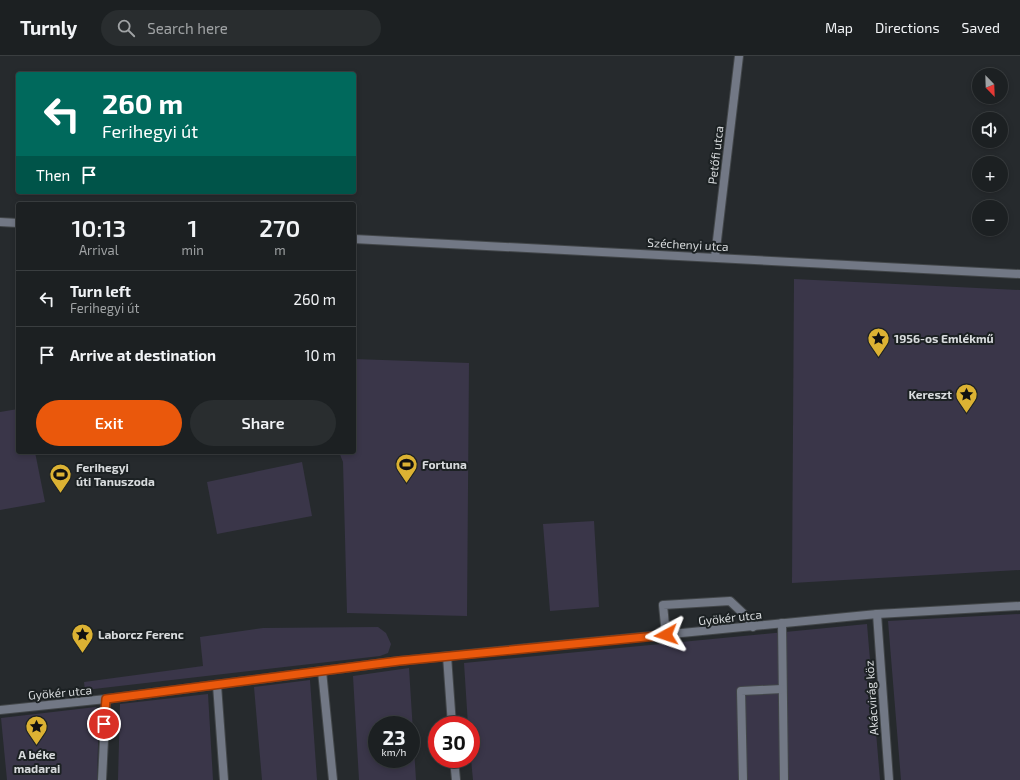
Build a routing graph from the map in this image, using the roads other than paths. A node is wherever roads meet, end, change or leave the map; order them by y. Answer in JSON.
{"nodes":[{"id":1,"x":739,"y":56,"type":"edge"},
{"id":2,"x":0,"y":222,"type":"edge"},
{"id":3,"x":16,"y":223,"type":"edge"},
{"id":4,"x":356,"y":239,"type":"edge"},
{"id":5,"x":715,"y":257,"type":"junction"},
{"id":6,"x":1020,"y":274,"type":"edge"},
{"id":7,"x":1020,"y":606,"type":"edge"},
{"id":8,"x":877,"y":614,"type":"junction"},
{"id":9,"x":782,"y":623,"type":"junction"},
{"id":10,"x":753,"y":627,"type":"junction"},
{"id":11,"x":666,"y":635,"type":"junction"},
{"id":12,"x":447,"y":656,"type":"junction"},
{"id":13,"x":322,"y":671,"type":"junction"},
{"id":14,"x":217,"y":685,"type":"junction"},
{"id":15,"x":782,"y":689,"type":"junction"},
{"id":16,"x":106,"y":699,"type":"junction"},
{"id":17,"x":0,"y":710,"type":"edge"},
{"id":18,"x":451,"y":716,"type":"edge"},
{"id":19,"x":455,"y":768,"type":"edge"},
{"id":20,"x":102,"y":780,"type":"edge"},
{"id":21,"x":224,"y":780,"type":"edge"},
{"id":22,"x":333,"y":780,"type":"edge"},
{"id":23,"x":456,"y":780,"type":"edge"},
{"id":24,"x":743,"y":780,"type":"edge"},
{"id":25,"x":784,"y":780,"type":"edge"},
{"id":26,"x":889,"y":780,"type":"edge"}],
"edges":[{"from":1,"to":5,"type":"street","name":"Petőfi utca"},
{"from":2,"to":3,"type":"street"},
{"from":4,"to":5,"type":"street","name":"Széchenyi utca"},
{"from":5,"to":6,"type":"street","name":"Széchenyi utca"},
{"from":7,"to":8,"type":"street","name":"Gyökér utca"},
{"from":8,"to":9,"type":"street","name":"Gyökér utca"},
{"from":8,"to":26,"type":"street","name":"Akácvirág köz"},
{"from":9,"to":10,"type":"street","name":"Gyökér utca"},
{"from":9,"to":15,"type":"street"},
{"from":10,"to":11,"type":"street","name":"Gyökér utca"},
{"from":10,"to":11,"type":"street"},
{"from":11,"to":12,"type":"street","name":"Gyökér utca"},
{"from":12,"to":13,"type":"street","name":"Gyökér utca"},
{"from":12,"to":18,"type":"street"},
{"from":13,"to":14,"type":"street","name":"Gyökér utca"},
{"from":13,"to":22,"type":"street"},
{"from":14,"to":16,"type":"street","name":"Gyökér utca"},
{"from":14,"to":21,"type":"street"},
{"from":15,"to":24,"type":"street"},
{"from":15,"to":25,"type":"street"},
{"from":16,"to":17,"type":"street","name":"Gyökér utca"},
{"from":16,"to":20,"type":"street"},
{"from":19,"to":23,"type":"street"}]}
